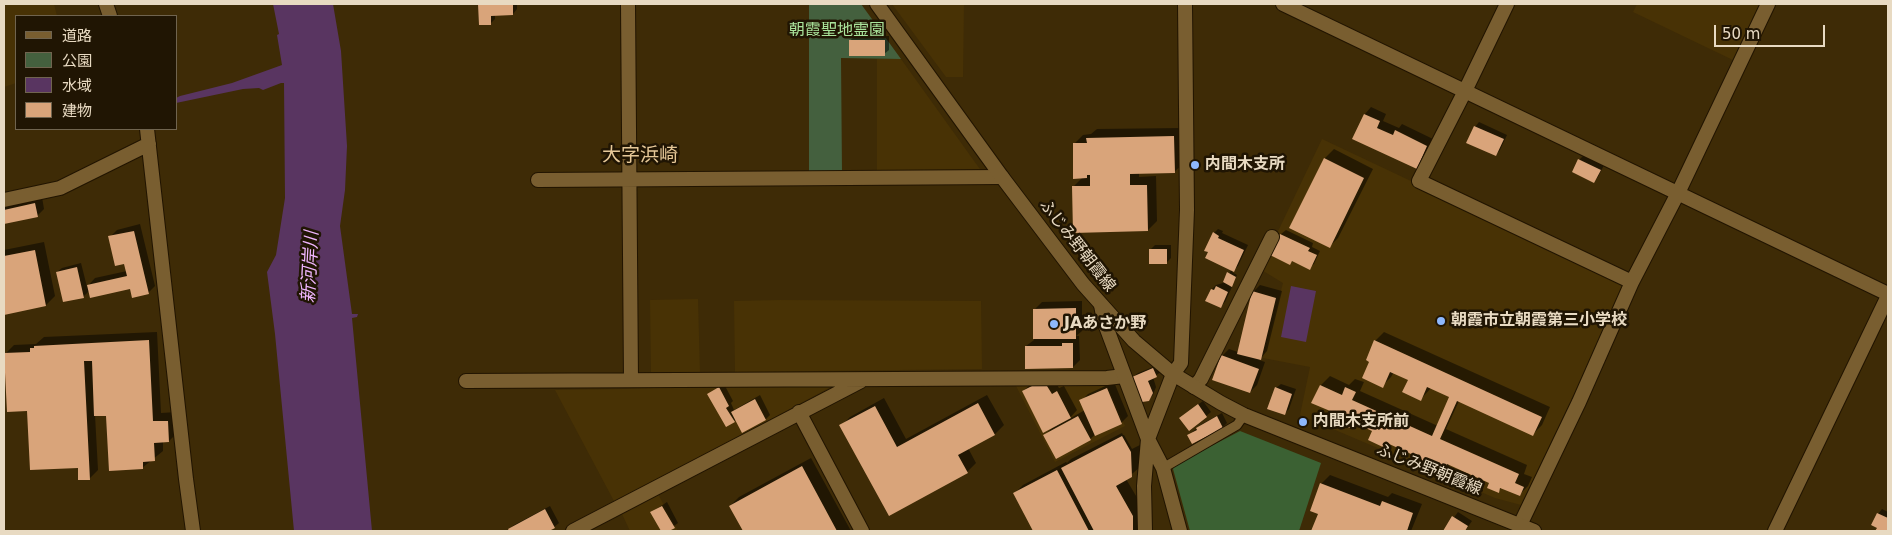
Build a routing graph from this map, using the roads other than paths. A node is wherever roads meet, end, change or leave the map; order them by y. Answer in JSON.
{"nodes":[{"id":1,"x":628,"y":4,"type":"edge"},
{"id":2,"x":1184,"y":4,"type":"edge"},
{"id":3,"x":1283,"y":4,"type":"edge"},
{"id":4,"x":1506,"y":4,"type":"edge"},
{"id":5,"x":1768,"y":4,"type":"edge"},
{"id":6,"x":881,"y":6,"type":"edge"},
{"id":7,"x":1465,"y":91,"type":"junction"},
{"id":8,"x":147,"y":130,"type":"edge"},
{"id":9,"x":149,"y":144,"type":"junction"},
{"id":10,"x":1002,"y":177,"type":"junction"},
{"id":11,"x":630,"y":179,"type":"junction"},
{"id":12,"x":538,"y":180,"type":"dead end"},
{"id":13,"x":1678,"y":193,"type":"junction"},
{"id":14,"x":4,"y":200,"type":"edge"},
{"id":15,"x":1272,"y":237,"type":"dead end"},
{"id":16,"x":1632,"y":282,"type":"junction"},
{"id":17,"x":1888,"y":295,"type":"edge"},
{"id":18,"x":1100,"y":305,"type":"junction"},
{"id":19,"x":1173,"y":374,"type":"junction"},
{"id":20,"x":1124,"y":376,"type":"junction"},
{"id":21,"x":631,"y":380,"type":"junction"},
{"id":22,"x":864,"y":380,"type":"junction"},
{"id":23,"x":466,"y":381,"type":"dead end"},
{"id":24,"x":1194,"y":388,"type":"junction"},
{"id":25,"x":800,"y":412,"type":"junction"},
{"id":26,"x":1244,"y":415,"type":"junction"},
{"id":27,"x":1148,"y":439,"type":"junction"},
{"id":28,"x":1163,"y":468,"type":"junction"},
{"id":29,"x":1520,"y":525,"type":"junction"},
{"id":30,"x":193,"y":531,"type":"edge"},
{"id":31,"x":573,"y":531,"type":"edge"},
{"id":32,"x":862,"y":531,"type":"edge"},
{"id":33,"x":1145,"y":531,"type":"edge"},
{"id":34,"x":1180,"y":531,"type":"edge"},
{"id":35,"x":1534,"y":531,"type":"edge"},
{"id":36,"x":1775,"y":531,"type":"edge"}],
"edges":[{"from":1,"to":11,"type":"street"},
{"from":2,"to":19,"type":"street"},
{"from":3,"to":7,"type":"street"},
{"from":4,"to":7,"type":"street"},
{"from":5,"to":13,"type":"street"},
{"from":6,"to":10,"type":"street","name":"ふじみ野朝霞線"},
{"from":7,"to":13,"type":"street"},
{"from":7,"to":16,"type":"street"},
{"from":8,"to":9,"type":"street"},
{"from":9,"to":14,"type":"street"},
{"from":9,"to":30,"type":"street"},
{"from":10,"to":11,"type":"street"},
{"from":10,"to":18,"type":"street","name":"ふじみ野朝霞線"},
{"from":11,"to":12,"type":"street"},
{"from":11,"to":21,"type":"street"},
{"from":13,"to":16,"type":"street"},
{"from":13,"to":17,"type":"street"},
{"from":15,"to":24,"type":"street"},
{"from":16,"to":29,"type":"street"},
{"from":17,"to":36,"type":"street"},
{"from":18,"to":19,"type":"street","name":"ふじみ野朝霞線"},
{"from":18,"to":20,"type":"street"},
{"from":19,"to":24,"type":"street","name":"ふじみ野朝霞線"},
{"from":19,"to":27,"type":"street"},
{"from":20,"to":22,"type":"street"},
{"from":20,"to":27,"type":"street"},
{"from":21,"to":22,"type":"street"},
{"from":21,"to":23,"type":"street"},
{"from":22,"to":25,"type":"street"},
{"from":24,"to":26,"type":"street","name":"ふじみ野朝霞線"},
{"from":25,"to":31,"type":"street"},
{"from":25,"to":32,"type":"street"},
{"from":26,"to":28,"type":"lane"},
{"from":26,"to":29,"type":"street","name":"ふじみ野朝霞線"},
{"from":27,"to":28,"type":"street"},
{"from":27,"to":33,"type":"street"},
{"from":28,"to":34,"type":"street"},
{"from":29,"to":35,"type":"street","name":"ふじみ野朝霞線"}]}
